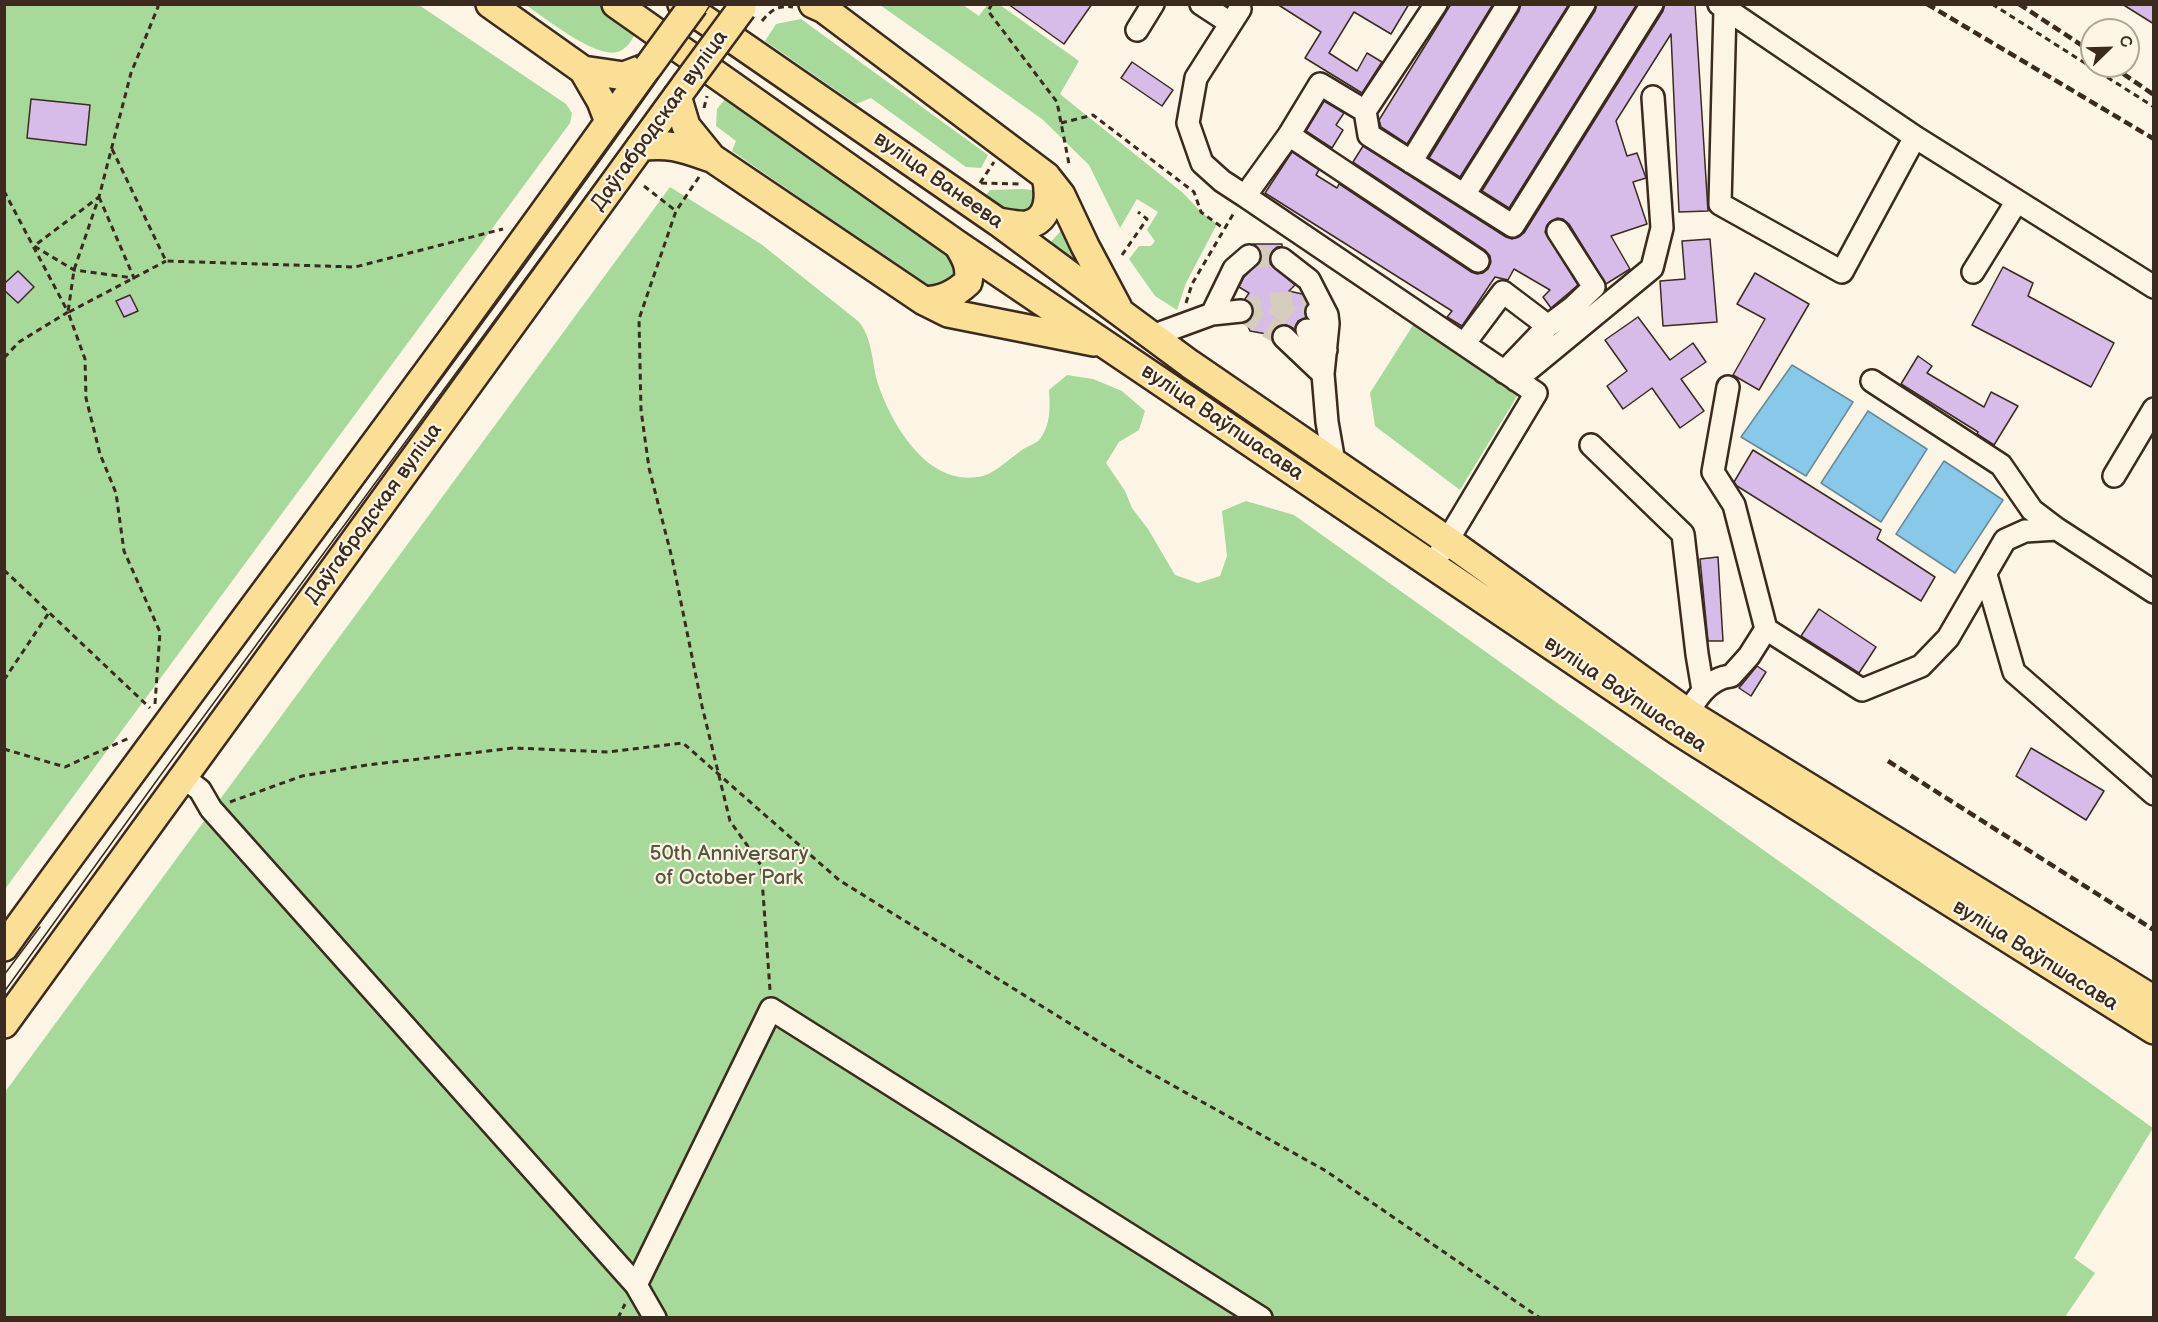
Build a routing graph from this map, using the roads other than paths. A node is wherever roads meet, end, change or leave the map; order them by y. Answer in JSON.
{"nodes":[{"id":1,"x":490,"y":4,"type":"edge"},
{"id":2,"x":616,"y":4,"type":"edge"},
{"id":3,"x":682,"y":4,"type":"edge"},
{"id":4,"x":694,"y":4,"type":"edge"},
{"id":5,"x":1153,"y":4,"type":"edge"},
{"id":6,"x":1201,"y":4,"type":"edge"},
{"id":7,"x":1436,"y":4,"type":"edge"},
{"id":8,"x":1508,"y":4,"type":"edge"},
{"id":9,"x":1584,"y":4,"type":"edge"},
{"id":10,"x":1652,"y":4,"type":"edge"},
{"id":11,"x":815,"y":7,"type":"edge"},
{"id":12,"x":1722,"y":7,"type":"edge"},
{"id":13,"x":749,"y":9,"type":"edge"},
{"id":14,"x":1137,"y":30,"type":"dead end"},
{"id":15,"x":648,"y":67,"type":"junction"},
{"id":16,"x":583,"y":70,"type":"junction"},
{"id":17,"x":682,"y":90,"type":"junction"},
{"id":18,"x":1653,"y":98,"type":"dead end"},
{"id":19,"x":1365,"y":111,"type":"junction"},
{"id":20,"x":609,"y":122,"type":"junction"},
{"id":21,"x":1289,"y":135,"type":"junction"},
{"id":22,"x":1914,"y":136,"type":"junction"},
{"id":23,"x":640,"y":147,"type":"junction"},
{"id":24,"x":1411,"y":162,"type":"junction"},
{"id":25,"x":706,"y":166,"type":"junction"},
{"id":26,"x":1047,"y":173,"type":"junction"},
{"id":27,"x":1464,"y":195,"type":"junction"},
{"id":28,"x":1245,"y":196,"type":"junction"},
{"id":29,"x":2017,"y":201,"type":"junction"},
{"id":30,"x":998,"y":222,"type":"junction"},
{"id":31,"x":1558,"y":231,"type":"dead end"},
{"id":32,"x":958,"y":245,"type":"junction"},
{"id":33,"x":1249,"y":256,"type":"dead end"},
{"id":34,"x":1282,"y":259,"type":"tunnel mouth"},
{"id":35,"x":1478,"y":261,"type":"dead end"},
{"id":36,"x":1973,"y":272,"type":"dead end"},
{"id":37,"x":2154,"y":287,"type":"edge"},
{"id":38,"x":924,"y":302,"type":"junction"},
{"id":39,"x":1241,"y":311,"type":"dead end"},
{"id":40,"x":1122,"y":314,"type":"junction"},
{"id":41,"x":1212,"y":314,"type":"junction"},
{"id":42,"x":1548,"y":326,"type":"junction"},
{"id":43,"x":1307,"y":330,"type":"tunnel mouth"},
{"id":44,"x":1152,"y":336,"type":"junction"},
{"id":45,"x":1284,"y":337,"type":"tunnel mouth"},
{"id":46,"x":1107,"y":344,"type":"junction"},
{"id":47,"x":1464,"y":344,"type":"junction"},
{"id":48,"x":1326,"y":350,"type":"junction"},
{"id":49,"x":1190,"y":364,"type":"joint"},
{"id":50,"x":1323,"y":374,"type":"junction"},
{"id":51,"x":1510,"y":376,"type":"junction"},
{"id":52,"x":1872,"y":381,"type":"dead end"},
{"id":53,"x":1728,"y":387,"type":"dead end"},
{"id":54,"x":2154,"y":409,"type":"edge"},
{"id":55,"x":1591,"y":445,"type":"dead end"},
{"id":56,"x":1334,"y":462,"type":"junction"},
{"id":57,"x":2114,"y":476,"type":"dead end"},
{"id":58,"x":2057,"y":529,"type":"junction"},
{"id":59,"x":1448,"y":541,"type":"junction"},
{"id":60,"x":1432,"y":566,"type":"junction"},
{"id":61,"x":1986,"y":575,"type":"junction"},
{"id":62,"x":2154,"y":592,"type":"edge"},
{"id":63,"x":1766,"y":629,"type":"junction"},
{"id":64,"x":1703,"y":690,"type":"junction"},
{"id":65,"x":1683,"y":722,"type":"junction"},
{"id":66,"x":183,"y":777,"type":"junction"},
{"id":67,"x":2154,"y":794,"type":"edge"},
{"id":68,"x":4,"y":947,"type":"edge"},
{"id":69,"x":2154,"y":1000,"type":"edge"},
{"id":70,"x":4,"y":1024,"type":"edge"},
{"id":71,"x":2154,"y":1030,"type":"edge"},
{"id":72,"x":636,"y":1285,"type":"junction"},
{"id":73,"x":655,"y":1317,"type":"edge"},
{"id":74,"x":1261,"y":1317,"type":"edge"}],
"edges":[{"from":1,"to":16,"type":"main road"},
{"from":2,"to":32,"type":"main road","name":"вуліца Ванеева"},
{"from":3,"to":30,"type":"main road","name":"вуліца Ванеева"},
{"from":4,"to":15,"type":"main road","name":"Даўгабродская вуліца","bridge":true},
{"from":5,"to":14,"type":"lane"},
{"from":6,"to":28,"type":"lane"},
{"from":7,"to":19,"type":"lane"},
{"from":8,"to":24,"type":"lane"},
{"from":9,"to":27,"type":"lane"},
{"from":10,"to":27,"type":"lane"},
{"from":11,"to":26,"type":"main road"},
{"from":12,"to":22,"type":"lane"},
{"from":12,"to":22,"type":"lane"},
{"from":13,"to":17,"type":"main road","name":"Даўгабродская вуліца","bridge":true},
{"from":15,"to":16,"type":"main road"},
{"from":15,"to":20,"type":"main road","name":"Даўгабродская вуліца"},
{"from":16,"to":20,"type":"main road"},
{"from":17,"to":23,"type":"main road","name":"Даўгабродская вуліца"},
{"from":17,"to":25,"type":"main road"},
{"from":18,"to":51,"type":"lane"},
{"from":19,"to":21,"type":"lane"},
{"from":19,"to":24,"type":"lane"},
{"from":20,"to":68,"type":"main road","name":"Даўгабродская вуліца"},
{"from":21,"to":28,"type":"lane"},
{"from":21,"to":35,"type":"lane"},
{"from":22,"to":29,"type":"lane"},
{"from":23,"to":25,"type":"main road"},
{"from":23,"to":66,"type":"main road","name":"Даўгабродская вуліца"},
{"from":24,"to":27,"type":"lane"},
{"from":25,"to":38,"type":"main road"},
{"from":26,"to":30,"type":"main road"},
{"from":26,"to":40,"type":"main road"},
{"from":28,"to":47,"type":"lane"},
{"from":29,"to":36,"type":"lane"},
{"from":29,"to":37,"type":"lane"},
{"from":30,"to":40,"type":"main road","name":"вуліца Ванеева"},
{"from":31,"to":42,"type":"lane"},
{"from":32,"to":38,"type":"main road"},
{"from":32,"to":46,"type":"main road","name":"вуліца Ванеева"},
{"from":33,"to":41,"type":"lane"},
{"from":34,"to":48,"type":"lane"},
{"from":38,"to":46,"type":"main road"},
{"from":39,"to":41,"type":"lane"},
{"from":40,"to":44,"type":"main road","name":"вуліца Ванеева"},
{"from":41,"to":44,"type":"lane"},
{"from":42,"to":47,"type":"lane"},
{"from":42,"to":51,"type":"lane"},
{"from":43,"to":48,"type":"lane"},
{"from":44,"to":49,"type":"main road","name":"вуліца Ванеева"},
{"from":45,"to":50,"type":"lane"},
{"from":46,"to":60,"type":"main road","name":"вуліца Ваўпшасава"},
{"from":47,"to":51,"type":"lane"},
{"from":48,"to":50,"type":"lane"},
{"from":49,"to":56,"type":"main road","name":"вуліца Ваўпшасава"},
{"from":50,"to":56,"type":"lane"},
{"from":51,"to":59,"type":"lane"},
{"from":52,"to":58,"type":"lane"},
{"from":53,"to":63,"type":"lane"},
{"from":54,"to":57,"type":"lane"},
{"from":55,"to":64,"type":"lane"},
{"from":56,"to":59,"type":"main road","name":"вуліца Ваўпшасава"},
{"from":58,"to":61,"type":"lane"},
{"from":58,"to":62,"type":"lane"},
{"from":59,"to":60,"type":"lane"},
{"from":59,"to":65,"type":"main road","name":"вуліца Ваўпшасава"},
{"from":60,"to":65,"type":"main road","name":"вуліца Ваўпшасава"},
{"from":61,"to":63,"type":"lane"},
{"from":61,"to":67,"type":"lane"},
{"from":63,"to":64,"type":"lane"},
{"from":64,"to":65,"type":"lane"},
{"from":65,"to":69,"type":"main road","name":"вуліца Ваўпшасава"},
{"from":65,"to":71,"type":"main road","name":"вуліца Ваўпшасава"},
{"from":66,"to":70,"type":"main road","name":"Даўгабродская вуліца"},
{"from":66,"to":72,"type":"lane"},
{"from":72,"to":73,"type":"lane"},
{"from":72,"to":74,"type":"lane"}]}
